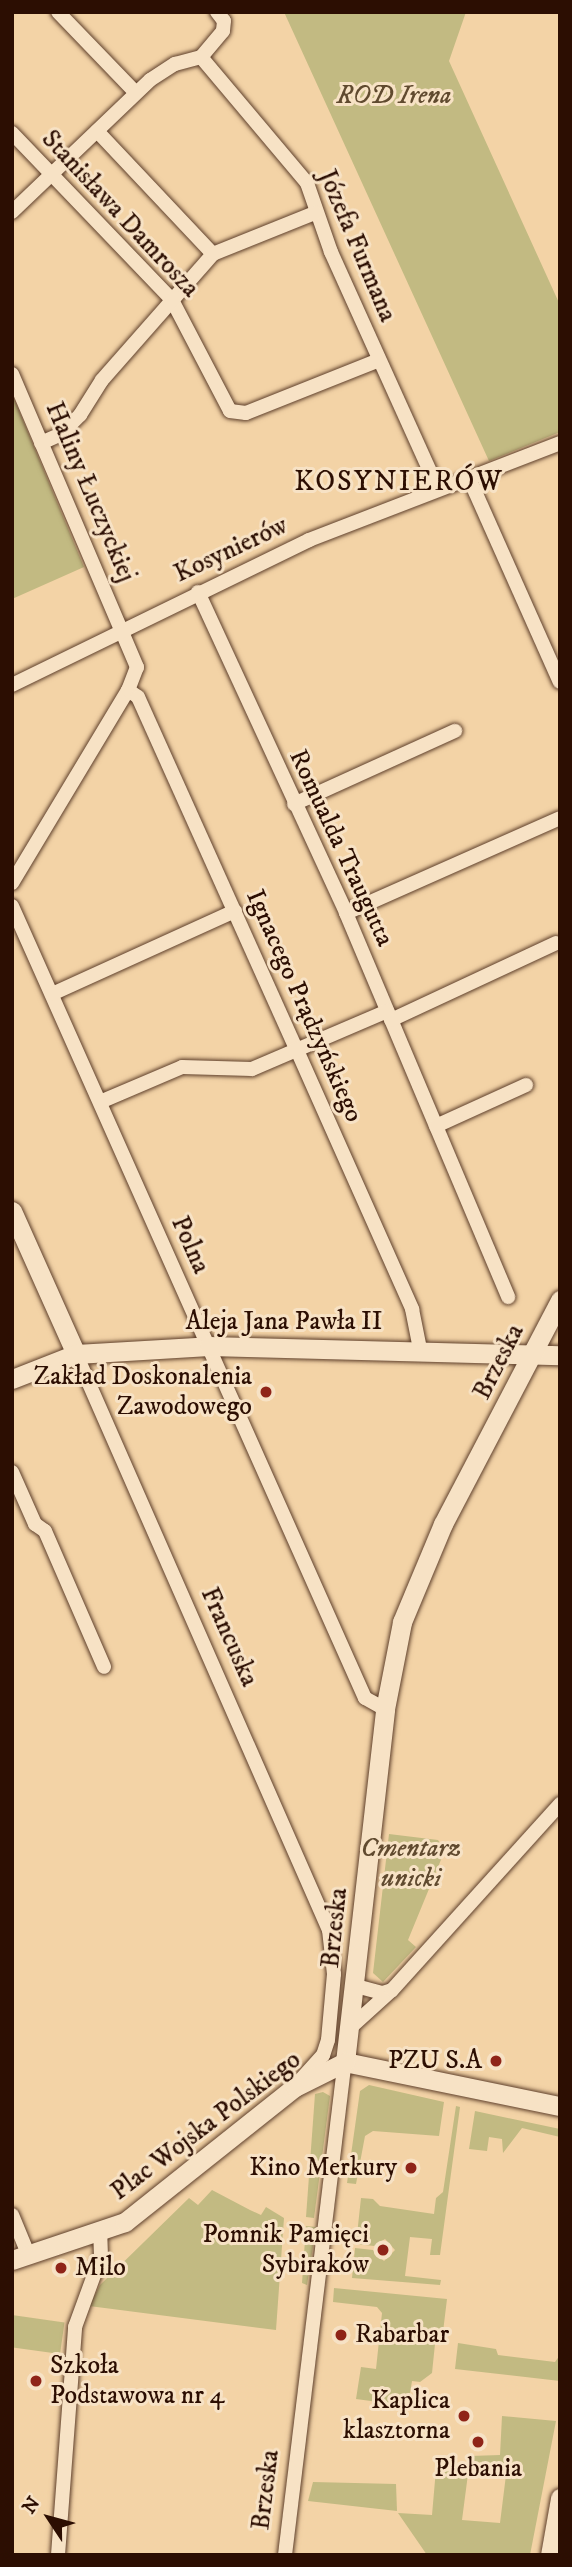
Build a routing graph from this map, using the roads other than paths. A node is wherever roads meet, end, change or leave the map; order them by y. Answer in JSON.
{"nodes":[{"id":1,"x":58,"y":12,"type":"edge"},
{"id":2,"x":217,"y":12,"type":"edge"},
{"id":3,"x":201,"y":57,"type":"junction"},
{"id":4,"x":136,"y":93,"type":"junction"},
{"id":5,"x":97,"y":131,"type":"junction"},
{"id":6,"x":12,"y":133,"type":"edge"},
{"id":7,"x":52,"y":175,"type":"junction"},
{"id":8,"x":12,"y":212,"type":"edge"},
{"id":9,"x":315,"y":213,"type":"junction"},
{"id":10,"x":213,"y":254,"type":"junction"},
{"id":11,"x":172,"y":300,"type":"junction"},
{"id":12,"x":379,"y":360,"type":"junction"},
{"id":13,"x":12,"y":374,"type":"edge"},
{"id":14,"x":41,"y":443,"type":"junction"},
{"id":15,"x":560,"y":443,"type":"edge"},
{"id":16,"x":468,"y":478,"type":"junction"},
{"id":17,"x":438,"y":489,"type":"junction"},
{"id":18,"x":198,"y":592,"type":"junction"},
{"id":19,"x":120,"y":629,"type":"junction"},
{"id":20,"x":560,"y":682,"type":"edge"},
{"id":21,"x":12,"y":685,"type":"edge"},
{"id":22,"x":128,"y":690,"type":"junction"},
{"id":23,"x":456,"y":731,"type":"dead end"},
{"id":24,"x":294,"y":804,"type":"junction"},
{"id":25,"x":560,"y":818,"type":"edge"},
{"id":26,"x":12,"y":883,"type":"edge"},
{"id":27,"x":12,"y":906,"type":"edge"},
{"id":28,"x":235,"y":912,"type":"junction"},
{"id":29,"x":346,"y":913,"type":"junction"},
{"id":30,"x":556,"y":943,"type":"dead end"},
{"id":31,"x":52,"y":994,"type":"junction"},
{"id":32,"x":389,"y":1016,"type":"junction"},
{"id":33,"x":296,"y":1048,"type":"junction"},
{"id":34,"x":526,"y":1085,"type":"dead end"},
{"id":35,"x":100,"y":1102,"type":"junction"},
{"id":36,"x":436,"y":1126,"type":"junction"},
{"id":37,"x":12,"y":1211,"type":"edge"},
{"id":38,"x":508,"y":1297,"type":"dead end"},
{"id":39,"x":560,"y":1300,"type":"edge"},
{"id":40,"x":209,"y":1346,"type":"junction"},
{"id":41,"x":420,"y":1349,"type":"junction"},
{"id":42,"x":533,"y":1352,"type":"junction"},
{"id":43,"x":76,"y":1354,"type":"junction"},
{"id":44,"x":560,"y":1355,"type":"edge"},
{"id":45,"x":12,"y":1379,"type":"edge"},
{"id":46,"x":12,"y":1472,"type":"edge"},
{"id":47,"x":104,"y":1667,"type":"dead end"},
{"id":48,"x":385,"y":1709,"type":"junction"},
{"id":49,"x":560,"y":1804,"type":"edge"},
{"id":50,"x":356,"y":1986,"type":"junction"},
{"id":51,"x":392,"y":1990,"type":"junction"},
{"id":52,"x":351,"y":2027,"type":"junction"},
{"id":53,"x":345,"y":2062,"type":"junction"},
{"id":54,"x":295,"y":2087,"type":"junction"},
{"id":55,"x":522,"y":2101,"type":"junction"},
{"id":56,"x":560,"y":2106,"type":"edge"},
{"id":57,"x":560,"y":2115,"type":"edge"},
{"id":58,"x":12,"y":2215,"type":"edge"},
{"id":59,"x":100,"y":2233,"type":"junction"},
{"id":60,"x":20,"y":2258,"type":"edge"},
{"id":61,"x":560,"y":2498,"type":"edge"},
{"id":62,"x":58,"y":2555,"type":"edge"},
{"id":63,"x":285,"y":2555,"type":"edge"},
{"id":64,"x":550,"y":2555,"type":"edge"}],
"edges":[{"from":1,"to":4,"type":"street"},
{"from":2,"to":3,"type":"street"},
{"from":3,"to":4,"type":"street"},
{"from":3,"to":9,"type":"street","name":"Józefa Furmana"},
{"from":4,"to":5,"type":"street"},
{"from":5,"to":7,"type":"street"},
{"from":5,"to":10,"type":"street"},
{"from":6,"to":7,"type":"street","name":"Stanisława Damrosza"},
{"from":7,"to":8,"type":"street"},
{"from":7,"to":11,"type":"street","name":"Stanisława Damrosza"},
{"from":9,"to":10,"type":"street"},
{"from":9,"to":12,"type":"street","name":"Józefa Furmana"},
{"from":10,"to":11,"type":"street"},
{"from":11,"to":12,"type":"street","name":"Stanisława Damrosza"},
{"from":11,"to":14,"type":"street"},
{"from":12,"to":17,"type":"street","name":"Józefa Furmana"},
{"from":13,"to":14,"type":"street","name":"Haliny Łuczyckiej"},
{"from":14,"to":19,"type":"street","name":"Haliny Łuczyckiej"},
{"from":15,"to":16,"type":"street","name":"Kosynierów"},
{"from":16,"to":17,"type":"street","name":"Kosynierów"},
{"from":16,"to":20,"type":"street"},
{"from":17,"to":18,"type":"street","name":"Kosynierów"},
{"from":18,"to":19,"type":"street","name":"Kosynierów"},
{"from":18,"to":24,"type":"street","name":"Romualda Traugutta"},
{"from":19,"to":21,"type":"street","name":"Kosynierów"},
{"from":19,"to":22,"type":"street"},
{"from":22,"to":26,"type":"street"},
{"from":22,"to":28,"type":"street","name":"Ignacego Prądzyńskiego"},
{"from":23,"to":24,"type":"street"},
{"from":24,"to":29,"type":"street","name":"Romualda Traugutta"},
{"from":25,"to":29,"type":"street"},
{"from":27,"to":31,"type":"street","name":"Polna"},
{"from":28,"to":31,"type":"street"},
{"from":28,"to":33,"type":"street","name":"Ignacego Prądzyńskiego"},
{"from":29,"to":32,"type":"street","name":"Romualda Traugutta"},
{"from":30,"to":32,"type":"street"},
{"from":31,"to":35,"type":"street","name":"Polna"},
{"from":32,"to":33,"type":"street"},
{"from":32,"to":36,"type":"street","name":"Romualda Traugutta"},
{"from":33,"to":35,"type":"street"},
{"from":33,"to":41,"type":"street","name":"Ignacego Prądzyńskiego"},
{"from":34,"to":36,"type":"street"},
{"from":35,"to":40,"type":"street","name":"Polna"},
{"from":36,"to":38,"type":"street","name":"Romualda Traugutta"},
{"from":37,"to":43,"type":"street","name":"Francuska"},
{"from":39,"to":42,"type":"street","name":"Brzeska"},
{"from":40,"to":41,"type":"street","name":"Aleja Jana Pawła II"},
{"from":40,"to":43,"type":"street","name":"Aleja Jana Pawła II"},
{"from":40,"to":48,"type":"street","name":"Polna"},
{"from":41,"to":42,"type":"street","name":"Aleja Jana Pawła II"},
{"from":42,"to":44,"type":"street","name":"Aleja Jana Pawła II"},
{"from":42,"to":48,"type":"street","name":"Brzeska"},
{"from":43,"to":45,"type":"street","name":"Aleja Jana Pawła II"},
{"from":43,"to":54,"type":"street","name":"Francuska"},
{"from":46,"to":47,"type":"street"},
{"from":48,"to":50,"type":"street","name":"Brzeska"},
{"from":49,"to":51,"type":"street"},
{"from":50,"to":51,"type":"street"},
{"from":50,"to":52,"type":"street","name":"Brzeska"},
{"from":51,"to":52,"type":"street"},
{"from":52,"to":53,"type":"street","name":"Brzeska"},
{"from":53,"to":54,"type":"street","name":"Plac Wojska Polskiego"},
{"from":53,"to":55,"type":"street"},
{"from":53,"to":63,"type":"street","name":"Brzeska"},
{"from":54,"to":59,"type":"street","name":"Plac Wojska Polskiego"},
{"from":55,"to":56,"type":"street"},
{"from":55,"to":57,"type":"street"},
{"from":58,"to":60,"type":"street"},
{"from":59,"to":60,"type":"street","name":"Plac Wojska Polskiego"},
{"from":59,"to":62,"type":"street"},
{"from":61,"to":64,"type":"street"}]}
